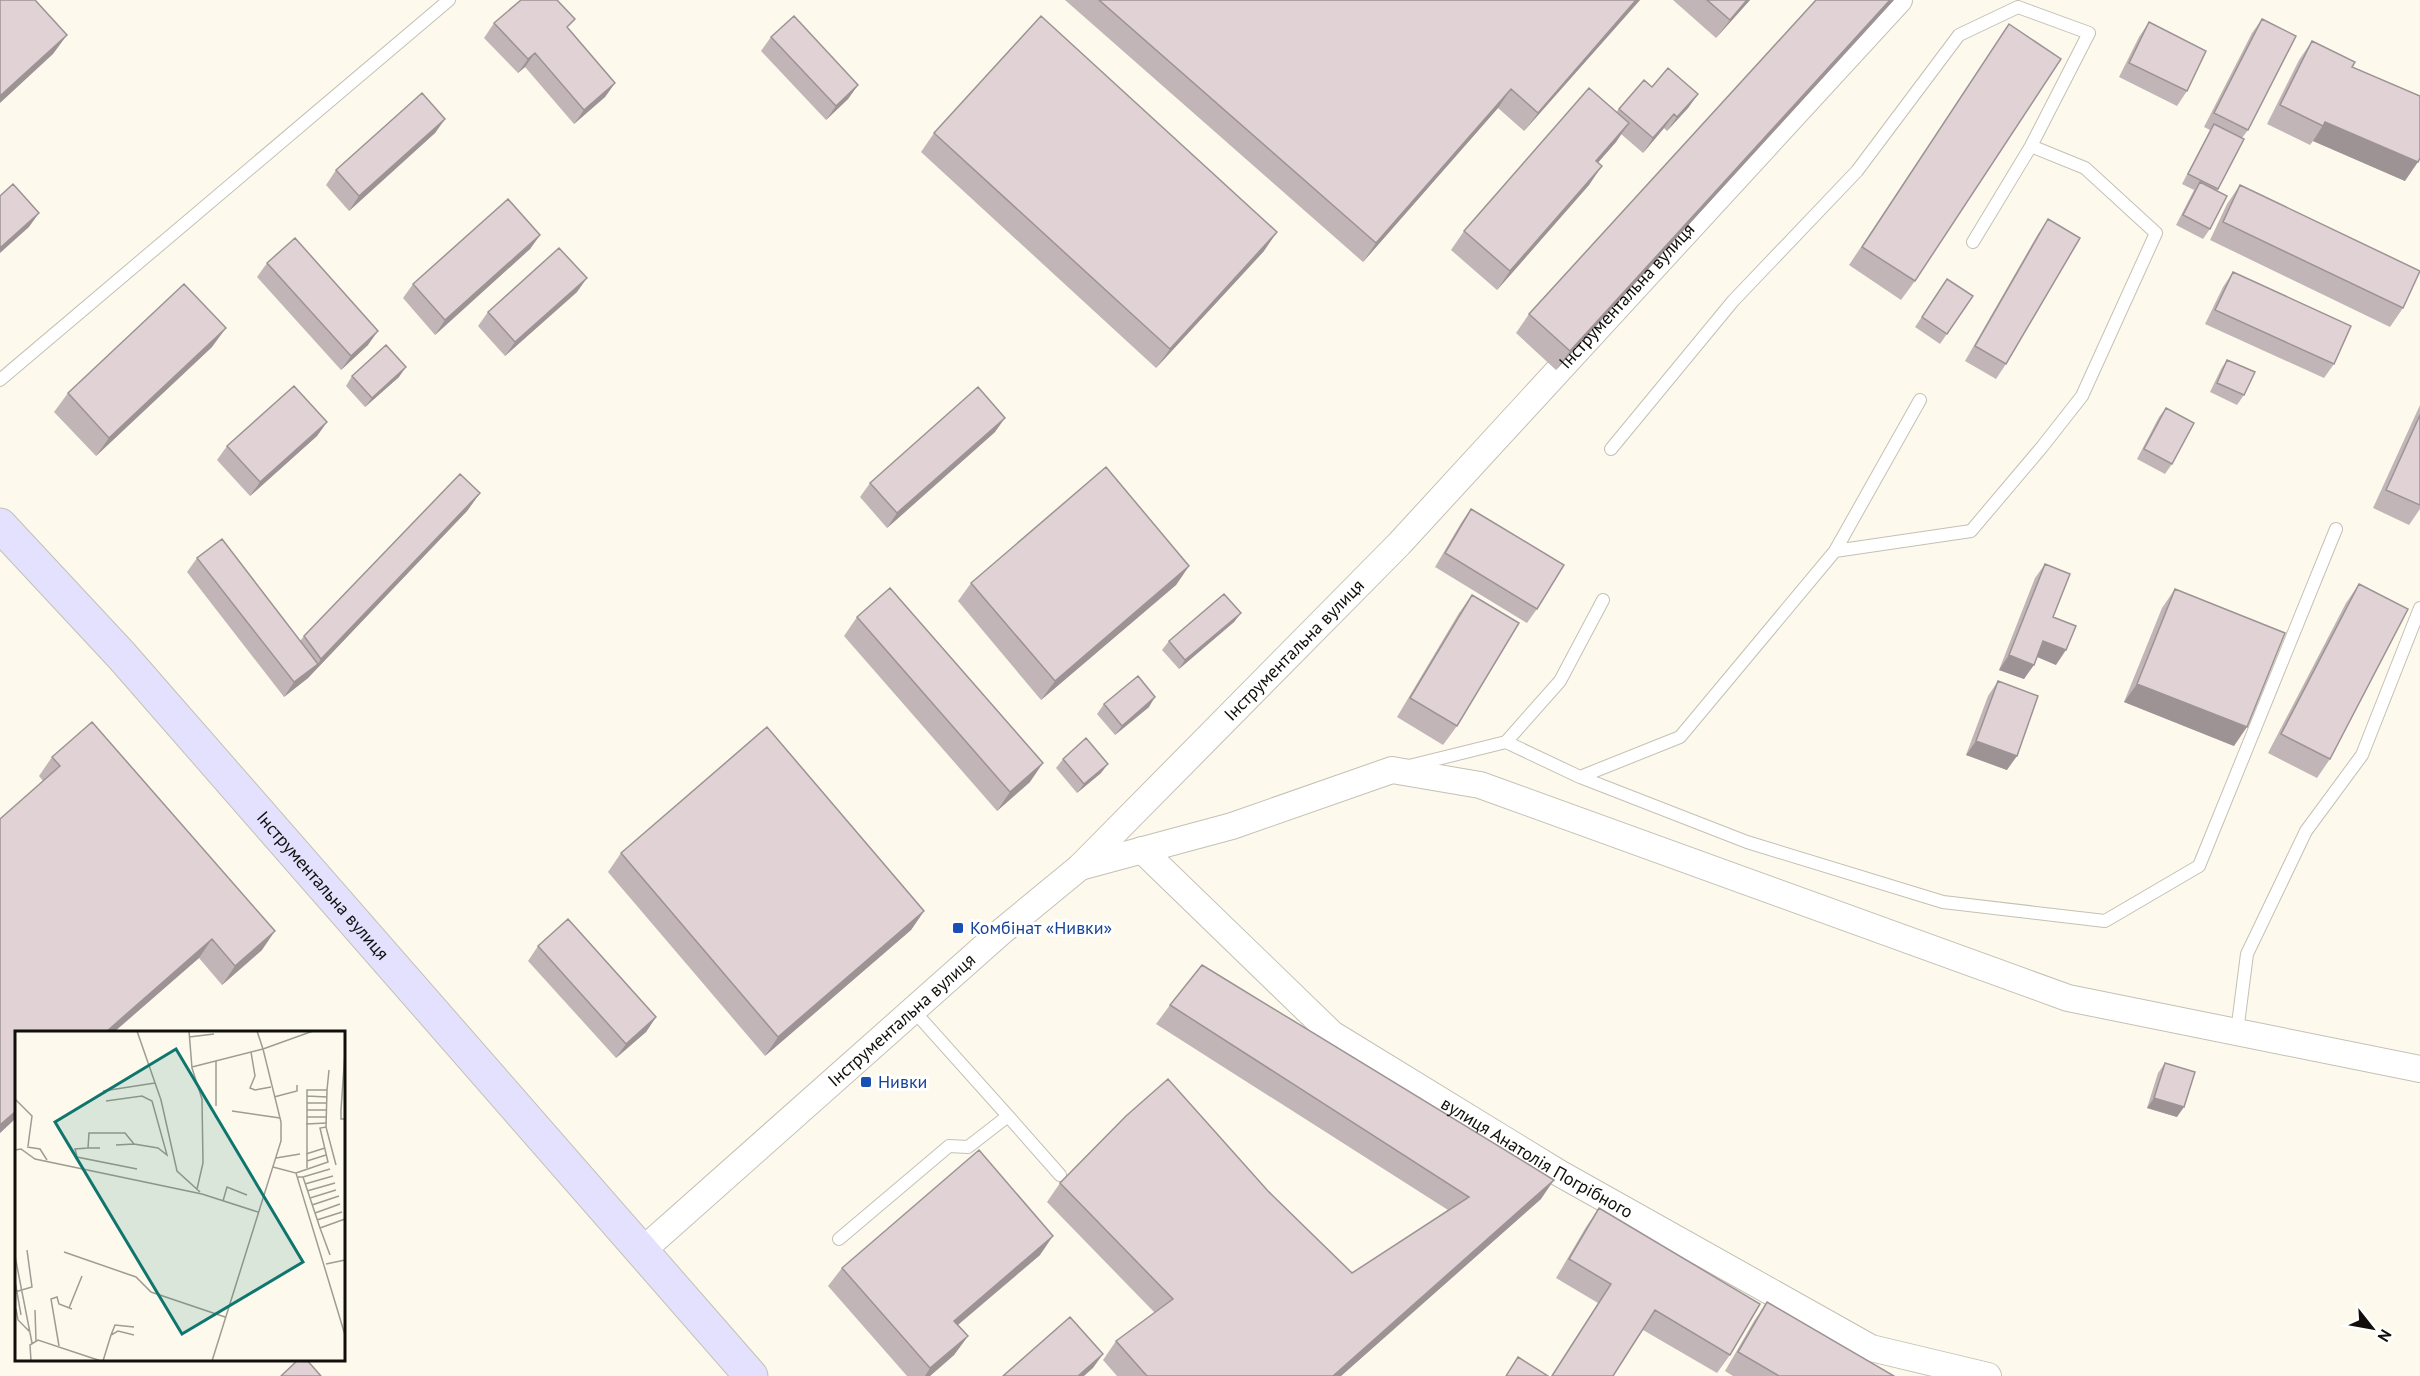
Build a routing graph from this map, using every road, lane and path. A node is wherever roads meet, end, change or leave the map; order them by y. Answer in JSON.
{"nodes":[{"id":1,"x":449,"y":0,"type":"edge"},
{"id":2,"x":1899,"y":0,"type":"edge"},
{"id":3,"x":2031,"y":146,"type":"junction"},
{"id":4,"x":1973,"y":242,"type":"dead end"},
{"id":5,"x":0,"y":380,"type":"edge"},
{"id":6,"x":1920,"y":400,"type":"dead end"},
{"id":7,"x":1611,"y":449,"type":"dead end"},
{"id":8,"x":0,"y":525,"type":"edge"},
{"id":9,"x":2336,"y":529,"type":"dead end"},
{"id":10,"x":1835,"y":551,"type":"junction"},
{"id":11,"x":1603,"y":600,"type":"dead end"},
{"id":12,"x":2420,"y":608,"type":"edge"},
{"id":13,"x":1506,"y":742,"type":"junction"},
{"id":14,"x":1392,"y":770,"type":"junction"},
{"id":15,"x":1580,"y":777,"type":"junction"},
{"id":16,"x":1142,"y":850,"type":"junction"},
{"id":17,"x":1080,"y":867,"type":"junction"},
{"id":18,"x":913,"y":1010,"type":"junction"},
{"id":19,"x":2237,"y":1032,"type":"junction"},
{"id":20,"x":2420,"y":1069,"type":"edge"},
{"id":21,"x":1008,"y":1116,"type":"junction"},
{"id":22,"x":1060,"y":1175,"type":"dead end"},
{"id":23,"x":839,"y":1239,"type":"dead end"},
{"id":24,"x":643,"y":1250,"type":"junction"},
{"id":25,"x":751,"y":1376,"type":"edge"},
{"id":26,"x":1988,"y":1376,"type":"edge"}],
"edges":[{"from":1,"to":5,"type":"lane"},
{"from":2,"to":17,"type":"street","name":"Інструментальна вулиця"},
{"from":3,"to":4,"type":"lane"},
{"from":3,"to":7,"type":"lane"},
{"from":3,"to":10,"type":"lane"},
{"from":6,"to":10,"type":"lane"},
{"from":8,"to":24,"type":"street","name":"Інструментальна вулиця"},
{"from":9,"to":15,"type":"lane"},
{"from":10,"to":15,"type":"lane"},
{"from":11,"to":13,"type":"lane"},
{"from":12,"to":19,"type":"lane"},
{"from":13,"to":14,"type":"lane"},
{"from":13,"to":15,"type":"lane"},
{"from":14,"to":16,"type":"street"},
{"from":14,"to":19,"type":"street"},
{"from":16,"to":17,"type":"street"},
{"from":16,"to":26,"type":"street","name":"вулиця Анатолія Погрібного"},
{"from":17,"to":18,"type":"street","name":"Інструментальна вулиця"},
{"from":18,"to":21,"type":"lane"},
{"from":18,"to":24,"type":"street","name":"Інструментальна вулиця"},
{"from":19,"to":20,"type":"street"},
{"from":21,"to":22,"type":"lane"},
{"from":21,"to":23,"type":"lane"},
{"from":24,"to":25,"type":"street","name":"Інструментальна вулиця"}]}
